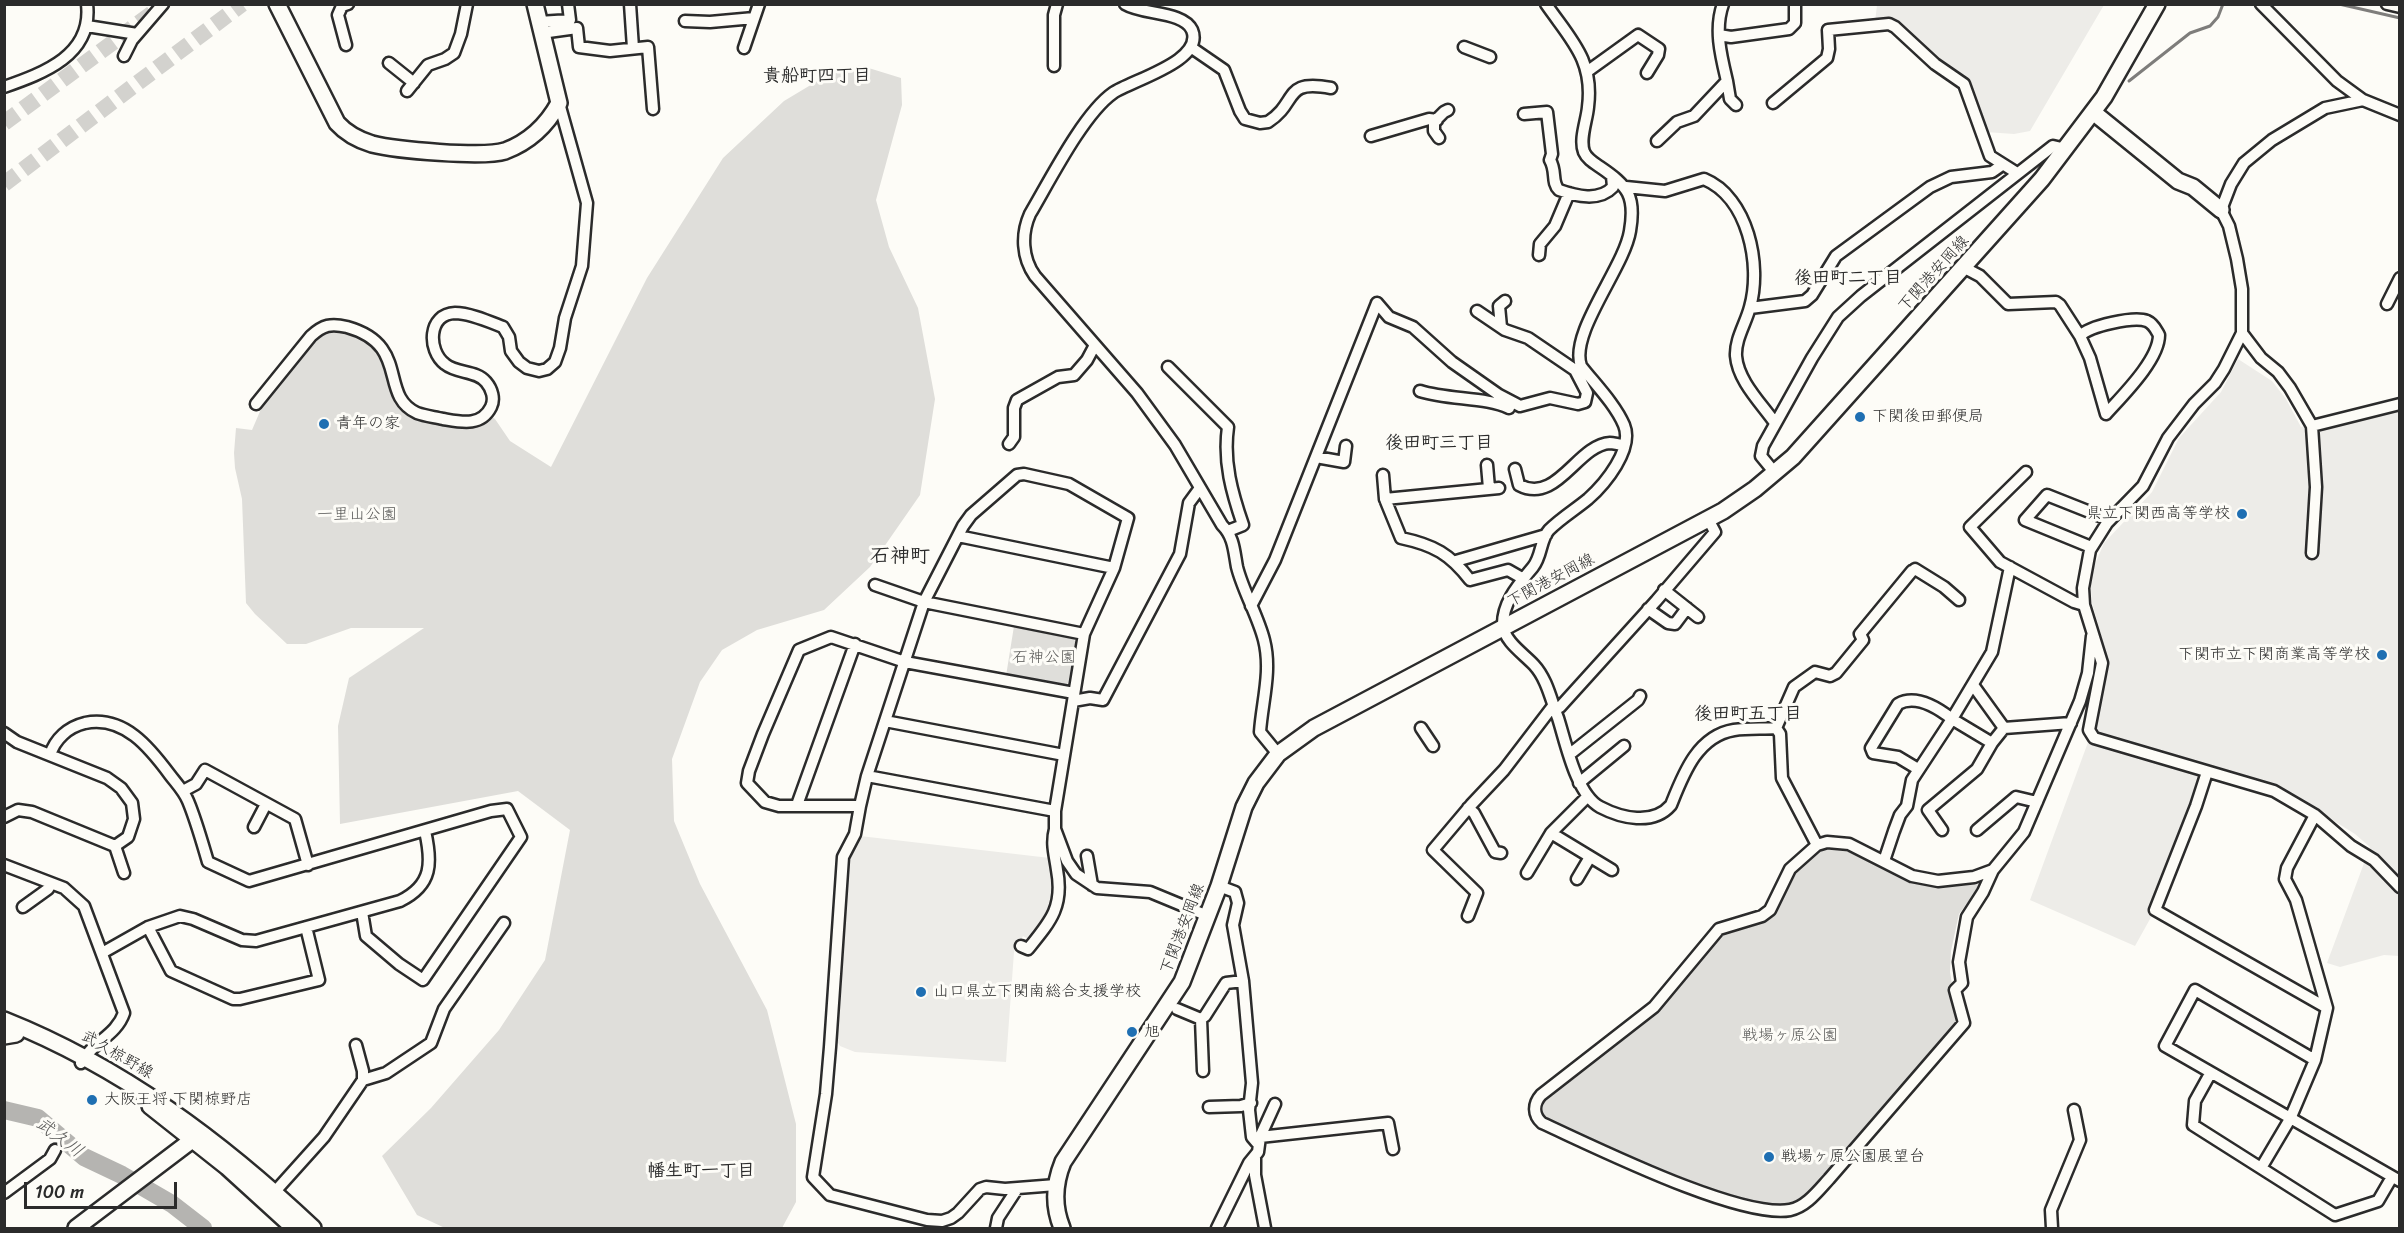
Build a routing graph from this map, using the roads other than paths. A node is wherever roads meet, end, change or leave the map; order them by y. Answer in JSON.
{"nodes":[{"id":1,"x":87,"y":4,"type":"edge"},
{"id":2,"x":163,"y":4,"type":"edge"},
{"id":3,"x":277,"y":4,"type":"edge"},
{"id":4,"x":348,"y":4,"type":"edge"},
{"id":5,"x":467,"y":4,"type":"edge"},
{"id":6,"x":535,"y":4,"type":"edge"},
{"id":7,"x":568,"y":4,"type":"edge"},
{"id":8,"x":630,"y":4,"type":"edge"},
{"id":9,"x":759,"y":4,"type":"edge"},
{"id":10,"x":1057,"y":4,"type":"edge"},
{"id":11,"x":1125,"y":4,"type":"edge"},
{"id":12,"x":1546,"y":4,"type":"edge"},
{"id":13,"x":1723,"y":4,"type":"edge"},
{"id":14,"x":1795,"y":4,"type":"edge"},
{"id":15,"x":2157,"y":4,"type":"edge"},
{"id":16,"x":2261,"y":4,"type":"edge"},
{"id":17,"x":2387,"y":4,"type":"edge"},
{"id":18,"x":2400,"y":8,"type":"edge"},
{"id":19,"x":754,"y":18,"type":"junction"},
{"id":20,"x":685,"y":21,"type":"dead end"},
{"id":21,"x":87,"y":26,"type":"junction"},
{"id":22,"x":540,"y":28,"type":"junction"},
{"id":23,"x":136,"y":34,"type":"junction"},
{"id":24,"x":1719,"y":35,"type":"junction"},
{"id":25,"x":346,"y":45,"type":"dead end"},
{"id":26,"x":1464,"y":47,"type":"dead end"},
{"id":27,"x":633,"y":48,"type":"junction"},
{"id":28,"x":744,"y":48,"type":"dead end"},
{"id":29,"x":1192,"y":48,"type":"junction"},
{"id":30,"x":124,"y":56,"type":"dead end"},
{"id":31,"x":1490,"y":57,"type":"dead end"},
{"id":32,"x":389,"y":63,"type":"dead end"},
{"id":33,"x":1054,"y":66,"type":"dead end"},
{"id":34,"x":1588,"y":71,"type":"junction"},
{"id":35,"x":1647,"y":73,"type":"dead end"},
{"id":36,"x":1727,"y":81,"type":"junction"},
{"id":37,"x":4,"y":87,"type":"edge"},
{"id":38,"x":1331,"y":88,"type":"dead end"},
{"id":39,"x":2363,"y":100,"type":"junction"},
{"id":40,"x":559,"y":103,"type":"junction"},
{"id":41,"x":1773,"y":103,"type":"dead end"},
{"id":42,"x":1736,"y":105,"type":"dead end"},
{"id":43,"x":652,"y":109,"type":"dead end"},
{"id":44,"x":1448,"y":110,"type":"dead end"},
{"id":45,"x":2093,"y":112,"type":"junction"},
{"id":46,"x":1524,"y":114,"type":"dead end"},
{"id":47,"x":2400,"y":116,"type":"edge"},
{"id":48,"x":1437,"y":120,"type":"junction"},
{"id":49,"x":1371,"y":136,"type":"dead end"},
{"id":50,"x":1439,"y":138,"type":"dead end"},
{"id":51,"x":1657,"y":141,"type":"dead end"},
{"id":52,"x":2066,"y":149,"type":"junction"},
{"id":53,"x":2002,"y":165,"type":"junction"},
{"id":54,"x":2017,"y":173,"type":"junction"},
{"id":55,"x":1612,"y":176,"type":"junction"},
{"id":56,"x":1626,"y":187,"type":"junction"},
{"id":57,"x":1569,"y":194,"type":"junction"},
{"id":58,"x":2221,"y":210,"type":"junction"},
{"id":59,"x":1539,"y":255,"type":"dead end"},
{"id":60,"x":1963,"y":267,"type":"junction"},
{"id":61,"x":2400,"y":278,"type":"edge"},
{"id":62,"x":1505,"y":301,"type":"dead end"},
{"id":63,"x":2387,"y":304,"type":"dead end"},
{"id":64,"x":1750,"y":308,"type":"junction"},
{"id":65,"x":1476,"y":311,"type":"dead end"},
{"id":66,"x":1501,"y":327,"type":"junction"},
{"id":67,"x":2242,"y":333,"type":"junction"},
{"id":68,"x":2080,"y":336,"type":"junction"},
{"id":69,"x":1095,"y":345,"type":"junction"},
{"id":70,"x":1168,"y":367,"type":"dead end"},
{"id":71,"x":1578,"y":368,"type":"junction"},
{"id":72,"x":1420,"y":391,"type":"dead end"},
{"id":73,"x":2400,"y":404,"type":"edge"},
{"id":74,"x":256,"y":405,"type":"dead end"},
{"id":75,"x":1520,"y":406,"type":"junction"},
{"id":76,"x":1775,"y":423,"type":"junction"},
{"id":77,"x":2312,"y":426,"type":"junction"},
{"id":78,"x":1009,"y":444,"type":"dead end"},
{"id":79,"x":1346,"y":446,"type":"dead end"},
{"id":80,"x":1624,"y":446,"type":"junction"},
{"id":81,"x":1316,"y":457,"type":"junction"},
{"id":82,"x":1487,"y":465,"type":"dead end"},
{"id":83,"x":1515,"y":469,"type":"dead end"},
{"id":84,"x":2026,"y":472,"type":"dead end"},
{"id":85,"x":1775,"y":473,"type":"junction"},
{"id":86,"x":1383,"y":475,"type":"dead end"},
{"id":87,"x":1200,"y":488,"type":"junction"},
{"id":88,"x":1385,"y":499,"type":"junction"},
{"id":89,"x":1708,"y":519,"type":"junction"},
{"id":90,"x":2110,"y":520,"type":"junction"},
{"id":91,"x":1228,"y":531,"type":"junction"},
{"id":92,"x":1546,"y":535,"type":"junction"},
{"id":93,"x":958,"y":536,"type":"junction"},
{"id":94,"x":2091,"y":547,"type":"junction"},
{"id":95,"x":2312,"y":553,"type":"dead end"},
{"id":96,"x":1456,"y":561,"type":"junction"},
{"id":97,"x":2010,"y":567,"type":"junction"},
{"id":98,"x":1114,"y":568,"type":"junction"},
{"id":99,"x":1522,"y":578,"type":"junction"},
{"id":100,"x":874,"y":585,"type":"dead end"},
{"id":101,"x":1664,"y":590,"type":"junction"},
{"id":102,"x":1959,"y":600,"type":"dead end"},
{"id":103,"x":924,"y":602,"type":"junction"},
{"id":104,"x":2084,"y":605,"type":"junction"},
{"id":105,"x":1251,"y":606,"type":"junction"},
{"id":106,"x":1687,"y":608,"type":"junction"},
{"id":107,"x":1648,"y":609,"type":"junction"},
{"id":108,"x":1698,"y":617,"type":"dead end"},
{"id":109,"x":1503,"y":626,"type":"junction"},
{"id":110,"x":1084,"y":634,"type":"junction"},
{"id":111,"x":2092,"y":636,"type":"junction"},
{"id":112,"x":855,"y":644,"type":"junction"},
{"id":113,"x":905,"y":662,"type":"junction"},
{"id":114,"x":1973,"y":685,"type":"junction"},
{"id":115,"x":1640,"y":696,"type":"dead end"},
{"id":116,"x":1073,"y":697,"type":"junction"},
{"id":117,"x":1554,"y":707,"type":"junction"},
{"id":118,"x":1952,"y":719,"type":"junction"},
{"id":119,"x":885,"y":721,"type":"junction"},
{"id":120,"x":2071,"y":723,"type":"junction"},
{"id":121,"x":1421,"y":728,"type":"dead end"},
{"id":122,"x":1776,"y":728,"type":"junction"},
{"id":123,"x":2004,"y":728,"type":"junction"},
{"id":124,"x":4,"y":733,"type":"edge"},
{"id":125,"x":1992,"y":743,"type":"junction"},
{"id":126,"x":1433,"y":746,"type":"dead end"},
{"id":127,"x":1624,"y":746,"type":"dead end"},
{"id":128,"x":1278,"y":754,"type":"junction"},
{"id":129,"x":1570,"y":754,"type":"junction"},
{"id":130,"x":50,"y":755,"type":"junction"},
{"id":131,"x":1064,"y":755,"type":"junction"},
{"id":132,"x":1918,"y":769,"type":"junction"},
{"id":133,"x":2206,"y":772,"type":"junction"},
{"id":134,"x":867,"y":776,"type":"junction"},
{"id":135,"x":1579,"y":783,"type":"junction"},
{"id":136,"x":183,"y":791,"type":"junction"},
{"id":137,"x":1587,"y":797,"type":"junction"},
{"id":138,"x":2037,"y":802,"type":"junction"},
{"id":139,"x":266,"y":804,"type":"junction"},
{"id":140,"x":797,"y":805,"type":"junction"},
{"id":141,"x":860,"y":806,"type":"junction"},
{"id":142,"x":1468,"y":808,"type":"junction"},
{"id":143,"x":1055,"y":811,"type":"junction"},
{"id":144,"x":2315,"y":815,"type":"junction"},
{"id":145,"x":4,"y":817,"type":"edge"},
{"id":146,"x":254,"y":826,"type":"dead end"},
{"id":147,"x":1056,"y":829,"type":"junction"},
{"id":148,"x":1942,"y":830,"type":"dead end"},
{"id":149,"x":1977,"y":830,"type":"dead end"},
{"id":150,"x":425,"y":831,"type":"junction"},
{"id":151,"x":1551,"y":833,"type":"junction"},
{"id":152,"x":1817,"y":845,"type":"junction"},
{"id":153,"x":115,"y":846,"type":"junction"},
{"id":154,"x":1501,"y":853,"type":"dead end"},
{"id":155,"x":1086,"y":856,"type":"dead end"},
{"id":156,"x":1590,"y":857,"type":"junction"},
{"id":157,"x":1884,"y":861,"type":"junction"},
{"id":158,"x":4,"y":865,"type":"edge"},
{"id":159,"x":308,"y":865,"type":"junction"},
{"id":160,"x":1612,"y":870,"type":"dead end"},
{"id":161,"x":1993,"y":870,"type":"junction"},
{"id":162,"x":124,"y":873,"type":"dead end"},
{"id":163,"x":1527,"y":873,"type":"dead end"},
{"id":164,"x":1577,"y":879,"type":"dead end"},
{"id":165,"x":51,"y":884,"type":"junction"},
{"id":166,"x":1092,"y":885,"type":"junction"},
{"id":167,"x":1219,"y":886,"type":"junction"},
{"id":168,"x":2400,"y":887,"type":"edge"},
{"id":169,"x":23,"y":907,"type":"dead end"},
{"id":170,"x":362,"y":912,"type":"junction"},
{"id":171,"x":1208,"y":916,"type":"junction"},
{"id":172,"x":1468,"y":916,"type":"dead end"},
{"id":173,"x":504,"y":923,"type":"dead end"},
{"id":174,"x":148,"y":927,"type":"junction"},
{"id":175,"x":306,"y":927,"type":"junction"},
{"id":176,"x":1021,"y":946,"type":"dead end"},
{"id":177,"x":102,"y":953,"type":"junction"},
{"id":178,"x":1243,"y":981,"type":"junction"},
{"id":179,"x":2327,"y":1008,"type":"junction"},
{"id":180,"x":1177,"y":1009,"type":"dead end"},
{"id":181,"x":1201,"y":1019,"type":"junction"},
{"id":182,"x":4,"y":1020,"type":"edge"},
{"id":183,"x":8,"y":1033,"type":"edge"},
{"id":184,"x":356,"y":1045,"type":"dead end"},
{"id":185,"x":82,"y":1059,"type":"junction"},
{"id":186,"x":2315,"y":1060,"type":"junction"},
{"id":187,"x":1203,"y":1071,"type":"dead end"},
{"id":188,"x":2210,"y":1074,"type":"junction"},
{"id":189,"x":363,"y":1080,"type":"junction"},
{"id":190,"x":1251,"y":1103,"type":"junction"},
{"id":191,"x":1275,"y":1104,"type":"dead end"},
{"id":192,"x":1209,"y":1107,"type":"dead end"},
{"id":193,"x":2074,"y":1110,"type":"dead end"},
{"id":194,"x":2290,"y":1119,"type":"junction"},
{"id":195,"x":197,"y":1136,"type":"junction"},
{"id":196,"x":1259,"y":1140,"type":"junction"},
{"id":197,"x":1393,"y":1149,"type":"dead end"},
{"id":198,"x":55,"y":1150,"type":"dead end"},
{"id":199,"x":1255,"y":1157,"type":"junction"},
{"id":200,"x":2261,"y":1168,"type":"junction"},
{"id":201,"x":2396,"y":1179,"type":"edge"},
{"id":202,"x":1056,"y":1185,"type":"junction"},
{"id":203,"x":1017,"y":1189,"type":"junction"},
{"id":204,"x":4,"y":1193,"type":"edge"},
{"id":205,"x":271,"y":1197,"type":"junction"},
{"id":206,"x":76,"y":1228,"type":"edge"},
{"id":207,"x":294,"y":1228,"type":"edge"},
{"id":208,"x":313,"y":1228,"type":"edge"},
{"id":209,"x":996,"y":1228,"type":"edge"},
{"id":210,"x":1062,"y":1228,"type":"edge"},
{"id":211,"x":1217,"y":1228,"type":"edge"},
{"id":212,"x":1265,"y":1228,"type":"edge"},
{"id":213,"x":2052,"y":1228,"type":"edge"}],
"edges":[{"from":1,"to":21,"type":"street"},
{"from":2,"to":23,"type":"street"},
{"from":3,"to":40,"type":"main road"},
{"from":4,"to":25,"type":"street"},
{"from":5,"to":32,"type":"street"},
{"from":6,"to":22,"type":"main road"},
{"from":7,"to":22,"type":"street"},
{"from":8,"to":27,"type":"street"},
{"from":9,"to":19,"type":"street"},
{"from":10,"to":33,"type":"street"},
{"from":11,"to":29,"type":"street"},
{"from":12,"to":34,"type":"street"},
{"from":13,"to":24,"type":"street"},
{"from":14,"to":24,"type":"street"},
{"from":15,"to":45,"type":"main road","name":"下関港安岡線"},
{"from":16,"to":39,"type":"street"},
{"from":17,"to":18,"type":"street"},
{"from":19,"to":20,"type":"street"},
{"from":19,"to":28,"type":"street"},
{"from":21,"to":23,"type":"street"},
{"from":21,"to":37,"type":"street"},
{"from":22,"to":27,"type":"street"},
{"from":22,"to":40,"type":"main road"},
{"from":23,"to":30,"type":"street"},
{"from":24,"to":36,"type":"street"},
{"from":26,"to":31,"type":"street"},
{"from":27,"to":43,"type":"street"},
{"from":29,"to":38,"type":"street"},
{"from":29,"to":69,"type":"street"},
{"from":34,"to":35,"type":"street"},
{"from":34,"to":55,"type":"street"},
{"from":36,"to":42,"type":"street"},
{"from":36,"to":51,"type":"street"},
{"from":39,"to":47,"type":"street"},
{"from":39,"to":58,"type":"street"},
{"from":40,"to":74,"type":"street"},
{"from":41,"to":53,"type":"street"},
{"from":44,"to":48,"type":"street"},
{"from":45,"to":52,"type":"main road","name":"下関港安岡線"},
{"from":45,"to":58,"type":"main road"},
{"from":46,"to":57,"type":"street"},
{"from":48,"to":49,"type":"street"},
{"from":48,"to":50,"type":"street"},
{"from":52,"to":54,"type":"street"},
{"from":52,"to":60,"type":"main road","name":"下関港安岡線"},
{"from":53,"to":54,"type":"street"},
{"from":53,"to":64,"type":"street"},
{"from":54,"to":76,"type":"street"},
{"from":55,"to":56,"type":"street"},
{"from":55,"to":57,"type":"street"},
{"from":56,"to":64,"type":"street"},
{"from":56,"to":71,"type":"street"},
{"from":57,"to":59,"type":"street"},
{"from":58,"to":67,"type":"street"},
{"from":60,"to":68,"type":"street"},
{"from":60,"to":85,"type":"main road","name":"下関港安岡線"},
{"from":61,"to":63,"type":"street"},
{"from":62,"to":66,"type":"street"},
{"from":64,"to":76,"type":"street"},
{"from":65,"to":66,"type":"street"},
{"from":66,"to":71,"type":"street"},
{"from":67,"to":77,"type":"street"},
{"from":67,"to":90,"type":"street"},
{"from":68,"to":68,"type":"street"},
{"from":69,"to":78,"type":"street"},
{"from":69,"to":87,"type":"street"},
{"from":70,"to":91,"type":"street"},
{"from":71,"to":75,"type":"street"},
{"from":71,"to":80,"type":"street"},
{"from":72,"to":75,"type":"street"},
{"from":73,"to":77,"type":"street"},
{"from":75,"to":81,"type":"street"},
{"from":76,"to":85,"type":"street"},
{"from":77,"to":95,"type":"street"},
{"from":79,"to":81,"type":"street"},
{"from":80,"to":83,"type":"street"},
{"from":80,"to":92,"type":"street"},
{"from":81,"to":105,"type":"street"},
{"from":82,"to":88,"type":"street"},
{"from":84,"to":97,"type":"street"},
{"from":85,"to":89,"type":"main road","name":"下関港安岡線"},
{"from":86,"to":88,"type":"street"},
{"from":87,"to":91,"type":"street"},
{"from":87,"to":116,"type":"street"},
{"from":88,"to":96,"type":"street"},
{"from":89,"to":101,"type":"street"},
{"from":89,"to":109,"type":"main road","name":"下関港安岡線"},
{"from":90,"to":94,"type":"street"},
{"from":90,"to":94,"type":"street"},
{"from":91,"to":105,"type":"street"},
{"from":92,"to":96,"type":"street"},
{"from":92,"to":99,"type":"street"},
{"from":93,"to":98,"type":"street"},
{"from":93,"to":98,"type":"street"},
{"from":93,"to":103,"type":"street"},
{"from":94,"to":104,"type":"street"},
{"from":96,"to":99,"type":"street"},
{"from":97,"to":104,"type":"street"},
{"from":97,"to":114,"type":"street"},
{"from":98,"to":110,"type":"street"},
{"from":99,"to":109,"type":"street"},
{"from":100,"to":103,"type":"street"},
{"from":101,"to":106,"type":"street"},
{"from":101,"to":107,"type":"street"},
{"from":102,"to":122,"type":"street"},
{"from":103,"to":110,"type":"street"},
{"from":103,"to":113,"type":"street"},
{"from":104,"to":111,"type":"street"},
{"from":105,"to":128,"type":"street"},
{"from":106,"to":107,"type":"street"},
{"from":106,"to":108,"type":"street"},
{"from":107,"to":117,"type":"street"},
{"from":109,"to":117,"type":"street"},
{"from":109,"to":128,"type":"main road","name":"下関港安岡線"},
{"from":110,"to":116,"type":"street"},
{"from":111,"to":120,"type":"street"},
{"from":111,"to":133,"type":"street"},
{"from":112,"to":113,"type":"street"},
{"from":112,"to":140,"type":"street"},
{"from":112,"to":140,"type":"street"},
{"from":113,"to":116,"type":"street"},
{"from":113,"to":119,"type":"street"},
{"from":114,"to":118,"type":"street"},
{"from":114,"to":123,"type":"street"},
{"from":115,"to":129,"type":"street"},
{"from":116,"to":131,"type":"street"},
{"from":117,"to":129,"type":"street"},
{"from":117,"to":142,"type":"street"},
{"from":118,"to":125,"type":"street"},
{"from":118,"to":132,"type":"street"},
{"from":118,"to":132,"type":"street"},
{"from":119,"to":131,"type":"street"},
{"from":119,"to":134,"type":"street"},
{"from":120,"to":123,"type":"street"},
{"from":120,"to":138,"type":"street"},
{"from":121,"to":126,"type":"street"},
{"from":122,"to":137,"type":"street"},
{"from":122,"to":152,"type":"street"},
{"from":123,"to":125,"type":"street"},
{"from":124,"to":130,"type":"street"},
{"from":125,"to":148,"type":"street"},
{"from":127,"to":135,"type":"street"},
{"from":128,"to":167,"type":"main road","name":"下関港安岡線"},
{"from":129,"to":135,"type":"street"},
{"from":130,"to":136,"type":"street"},
{"from":130,"to":153,"type":"street"},
{"from":131,"to":143,"type":"street"},
{"from":132,"to":157,"type":"street"},
{"from":133,"to":144,"type":"street"},
{"from":133,"to":179,"type":"street"},
{"from":134,"to":141,"type":"street"},
{"from":134,"to":143,"type":"street"},
{"from":135,"to":137,"type":"street"},
{"from":136,"to":139,"type":"street"},
{"from":136,"to":159,"type":"street"},
{"from":137,"to":151,"type":"street"},
{"from":138,"to":149,"type":"street"},
{"from":138,"to":161,"type":"street"},
{"from":139,"to":146,"type":"street"},
{"from":139,"to":159,"type":"street"},
{"from":140,"to":141,"type":"street"},
{"from":141,"to":203,"type":"street"},
{"from":142,"to":154,"type":"street"},
{"from":142,"to":172,"type":"street"},
{"from":143,"to":147,"type":"street"},
{"from":144,"to":168,"type":"street"},
{"from":144,"to":179,"type":"street"},
{"from":145,"to":153,"type":"street"},
{"from":147,"to":166,"type":"street"},
{"from":147,"to":176,"type":"street"},
{"from":150,"to":159,"type":"street"},
{"from":150,"to":170,"type":"street"},
{"from":150,"to":170,"type":"street"},
{"from":151,"to":156,"type":"street"},
{"from":151,"to":163,"type":"street"},
{"from":152,"to":157,"type":"street"},
{"from":152,"to":161,"type":"street"},
{"from":153,"to":162,"type":"street"},
{"from":155,"to":166,"type":"street"},
{"from":156,"to":160,"type":"street"},
{"from":156,"to":164,"type":"street"},
{"from":157,"to":161,"type":"street"},
{"from":158,"to":165,"type":"street"},
{"from":165,"to":169,"type":"street"},
{"from":165,"to":177,"type":"street"},
{"from":166,"to":171,"type":"street"},
{"from":167,"to":171,"type":"main road","name":"下関港安岡線"},
{"from":167,"to":178,"type":"street"},
{"from":170,"to":175,"type":"street"},
{"from":171,"to":202,"type":"main road","name":"下関港安岡線"},
{"from":173,"to":189,"type":"street"},
{"from":174,"to":175,"type":"street"},
{"from":174,"to":175,"type":"street"},
{"from":174,"to":177,"type":"street"},
{"from":177,"to":185,"type":"street"},
{"from":178,"to":181,"type":"street"},
{"from":178,"to":190,"type":"street"},
{"from":179,"to":186,"type":"street"},
{"from":180,"to":181,"type":"street"},
{"from":181,"to":187,"type":"street"},
{"from":182,"to":185,"type":"main road","name":"武久椋野線"},
{"from":183,"to":185,"type":"main road","name":"武久椋野線"},
{"from":184,"to":189,"type":"street"},
{"from":185,"to":195,"type":"main road","name":"武久椋野線"},
{"from":186,"to":188,"type":"street"},
{"from":186,"to":194,"type":"street"},
{"from":188,"to":194,"type":"street"},
{"from":188,"to":200,"type":"street"},
{"from":189,"to":205,"type":"street"},
{"from":190,"to":192,"type":"street"},
{"from":190,"to":196,"type":"street"},
{"from":191,"to":196,"type":"street"},
{"from":193,"to":213,"type":"street"},
{"from":194,"to":200,"type":"street"},
{"from":194,"to":201,"type":"street"},
{"from":195,"to":205,"type":"main road","name":"武久椋野線"},
{"from":195,"to":206,"type":"main road"},
{"from":196,"to":197,"type":"street"},
{"from":196,"to":199,"type":"street"},
{"from":198,"to":204,"type":"street"},
{"from":199,"to":211,"type":"street"},
{"from":199,"to":212,"type":"street"},
{"from":200,"to":201,"type":"street"},
{"from":202,"to":203,"type":"street"},
{"from":202,"to":210,"type":"main road","name":"下関港安岡線"},
{"from":203,"to":209,"type":"street"},
{"from":205,"to":207,"type":"main road","name":"武久椋野線"},
{"from":205,"to":208,"type":"main road","name":"武久椋野線"}]}
